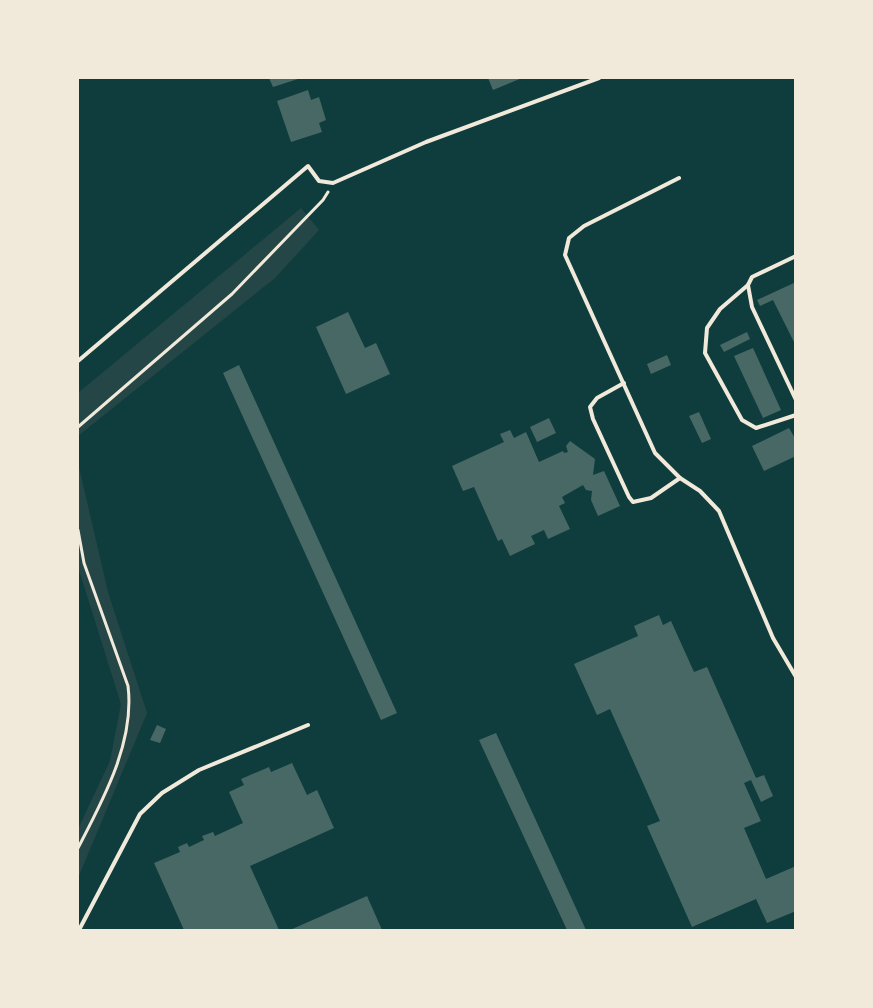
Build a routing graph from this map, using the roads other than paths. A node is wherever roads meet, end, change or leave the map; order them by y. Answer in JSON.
{"nodes":[{"id":1,"x":599,"y":78,"type":"edge"},
{"id":2,"x":679,"y":178,"type":"dead end"},
{"id":3,"x":796,"y":256,"type":"edge"},
{"id":4,"x":748,"y":285,"type":"junction"},
{"id":5,"x":78,"y":361,"type":"edge"},
{"id":6,"x":624,"y":383,"type":"junction"},
{"id":7,"x":796,"y":400,"type":"edge"},
{"id":8,"x":796,"y":416,"type":"edge"},
{"id":9,"x":680,"y":478,"type":"junction"},
{"id":10,"x":796,"y":677,"type":"edge"},
{"id":11,"x":308,"y":725,"type":"dead end"},
{"id":12,"x":80,"y":930,"type":"edge"}],
"edges":[{"from":1,"to":5,"type":"lane"},
{"from":2,"to":6,"type":"lane"},
{"from":3,"to":4,"type":"lane"},
{"from":4,"to":7,"type":"lane"},
{"from":4,"to":8,"type":"lane"},
{"from":6,"to":9,"type":"lane"},
{"from":6,"to":9,"type":"lane"},
{"from":9,"to":10,"type":"lane"},
{"from":11,"to":12,"type":"lane"}]}
